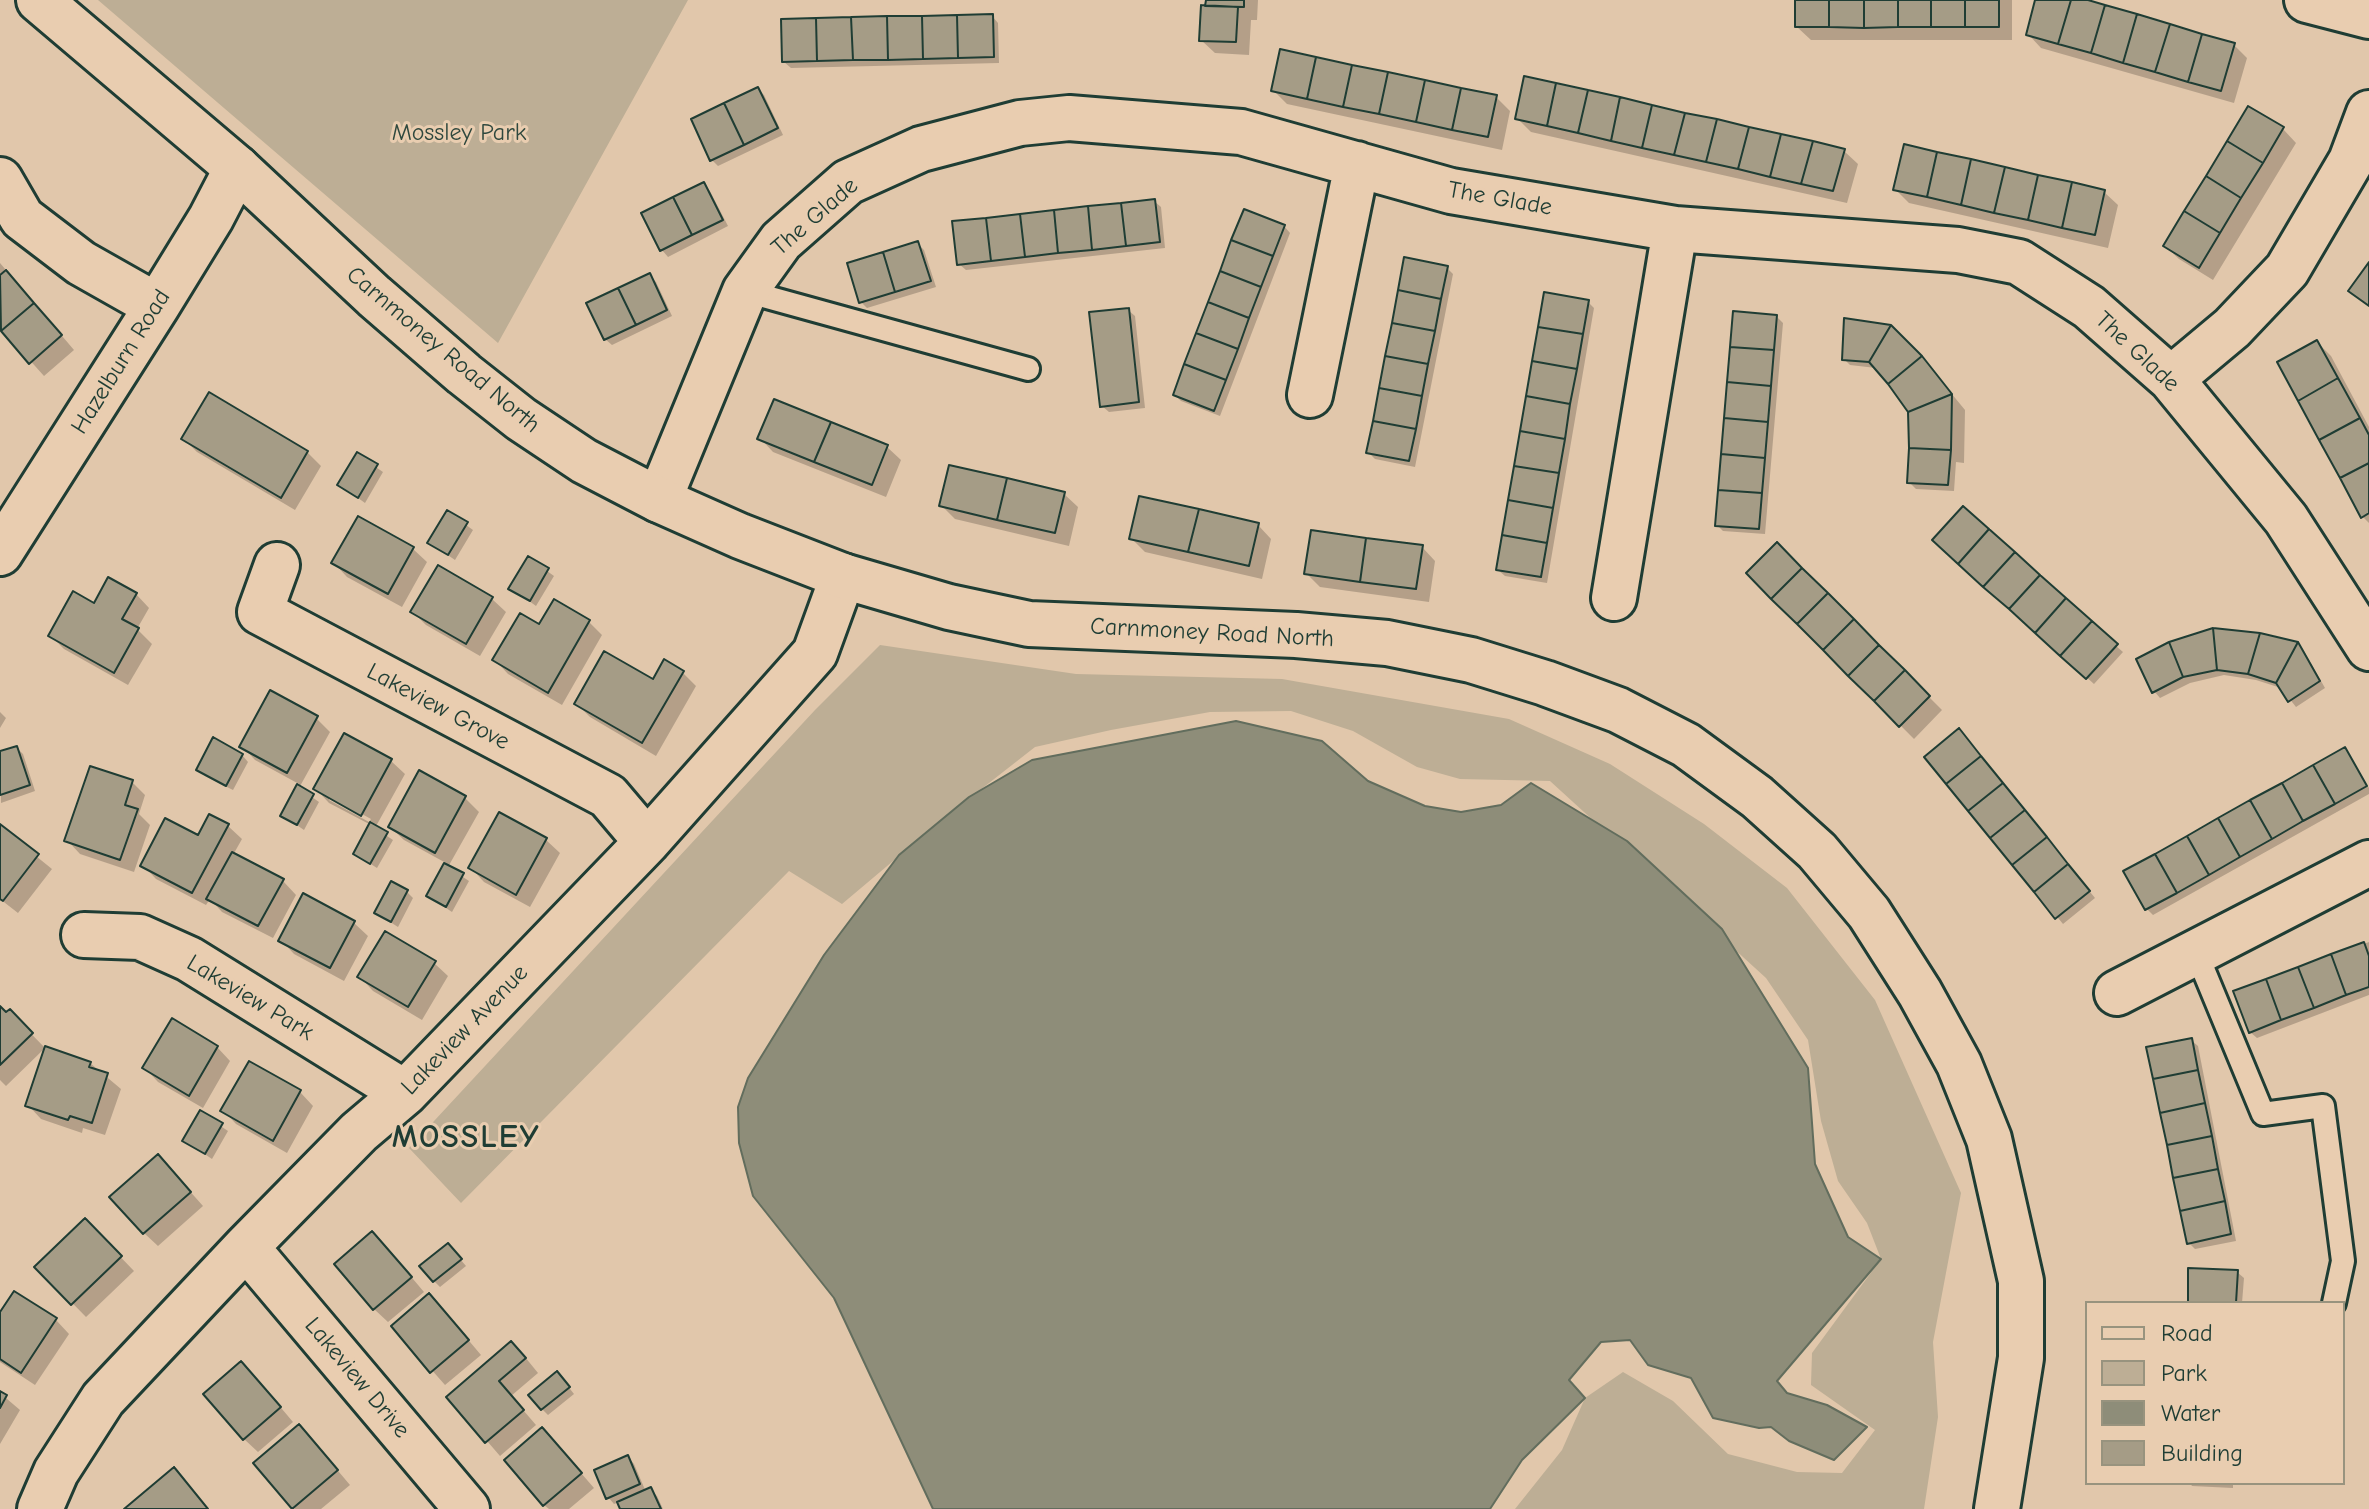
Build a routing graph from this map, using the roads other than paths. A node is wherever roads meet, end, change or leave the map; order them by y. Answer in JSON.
{"nodes":[{"id":1,"x":39,"y":0,"type":"edge"},
{"id":2,"x":2307,"y":0,"type":"edge"},
{"id":3,"x":2369,"y":16,"type":"edge"},
{"id":4,"x":2369,"y":113,"type":"edge"},
{"id":5,"x":1357,"y":164,"type":"junction"},
{"id":6,"x":237,"y":168,"type":"junction"},
{"id":7,"x":0,"y":180,"type":"edge"},
{"id":8,"x":1675,"y":229,"type":"junction"},
{"id":9,"x":745,"y":291,"type":"junction"},
{"id":10,"x":157,"y":306,"type":"junction"},
{"id":11,"x":1028,"y":369,"type":"dead end"},
{"id":12,"x":2171,"y":379,"type":"junction"},
{"id":13,"x":1310,"y":395,"type":"dead end"},
{"id":14,"x":659,"y":500,"type":"junction"},
{"id":15,"x":0,"y":553,"type":"edge"},
{"id":16,"x":277,"y":565,"type":"dead end"},
{"id":17,"x":843,"y":576,"type":"junction"},
{"id":18,"x":1614,"y":598,"type":"dead end"},
{"id":19,"x":2362,"y":623,"type":"edge"},
{"id":20,"x":647,"y":842,"type":"junction"},
{"id":21,"x":2369,"y":863,"type":"edge"},
{"id":22,"x":84,"y":935,"type":"dead end"},
{"id":23,"x":2196,"y":952,"type":"junction"},
{"id":24,"x":2117,"y":993,"type":"dead end"},
{"id":25,"x":405,"y":1093,"type":"junction"},
{"id":26,"x":246,"y":1247,"type":"junction"},
{"id":27,"x":2334,"y":1301,"type":"edge"},
{"id":28,"x":40,"y":1509,"type":"edge"},
{"id":29,"x":467,"y":1509,"type":"edge"},
{"id":30,"x":1997,"y":1509,"type":"edge"}],
"edges":[{"from":1,"to":6,"type":"street","name":"Carnmoney Road North"},
{"from":2,"to":3,"type":"street"},
{"from":4,"to":12,"type":"street"},
{"from":5,"to":8,"type":"street","name":"The Glade"},
{"from":5,"to":9,"type":"street","name":"The Glade"},
{"from":5,"to":13,"type":"street"},
{"from":6,"to":10,"type":"street","name":"Hazelburn Road"},
{"from":6,"to":14,"type":"street","name":"Carnmoney Road North"},
{"from":7,"to":10,"type":"street"},
{"from":8,"to":12,"type":"street","name":"The Glade"},
{"from":8,"to":18,"type":"street"},
{"from":9,"to":11,"type":"lane"},
{"from":9,"to":14,"type":"street","name":"The Glade"},
{"from":10,"to":15,"type":"street","name":"Hazelburn Road"},
{"from":12,"to":19,"type":"street","name":"The Glade"},
{"from":14,"to":17,"type":"street","name":"Carnmoney Road North"},
{"from":16,"to":20,"type":"street","name":"Lakeview Grove"},
{"from":17,"to":20,"type":"street","name":"Lakeview Avenue"},
{"from":17,"to":30,"type":"street","name":"Carnmoney Road North"},
{"from":20,"to":25,"type":"street","name":"Lakeview Avenue"},
{"from":21,"to":23,"type":"street"},
{"from":22,"to":25,"type":"street","name":"Lakeview Park"},
{"from":23,"to":24,"type":"street"},
{"from":23,"to":27,"type":"lane"},
{"from":25,"to":26,"type":"street","name":"Lakeview Avenue"},
{"from":26,"to":28,"type":"street","name":"Lakeview Avenue"},
{"from":26,"to":29,"type":"street","name":"Lakeview Drive"}]}
